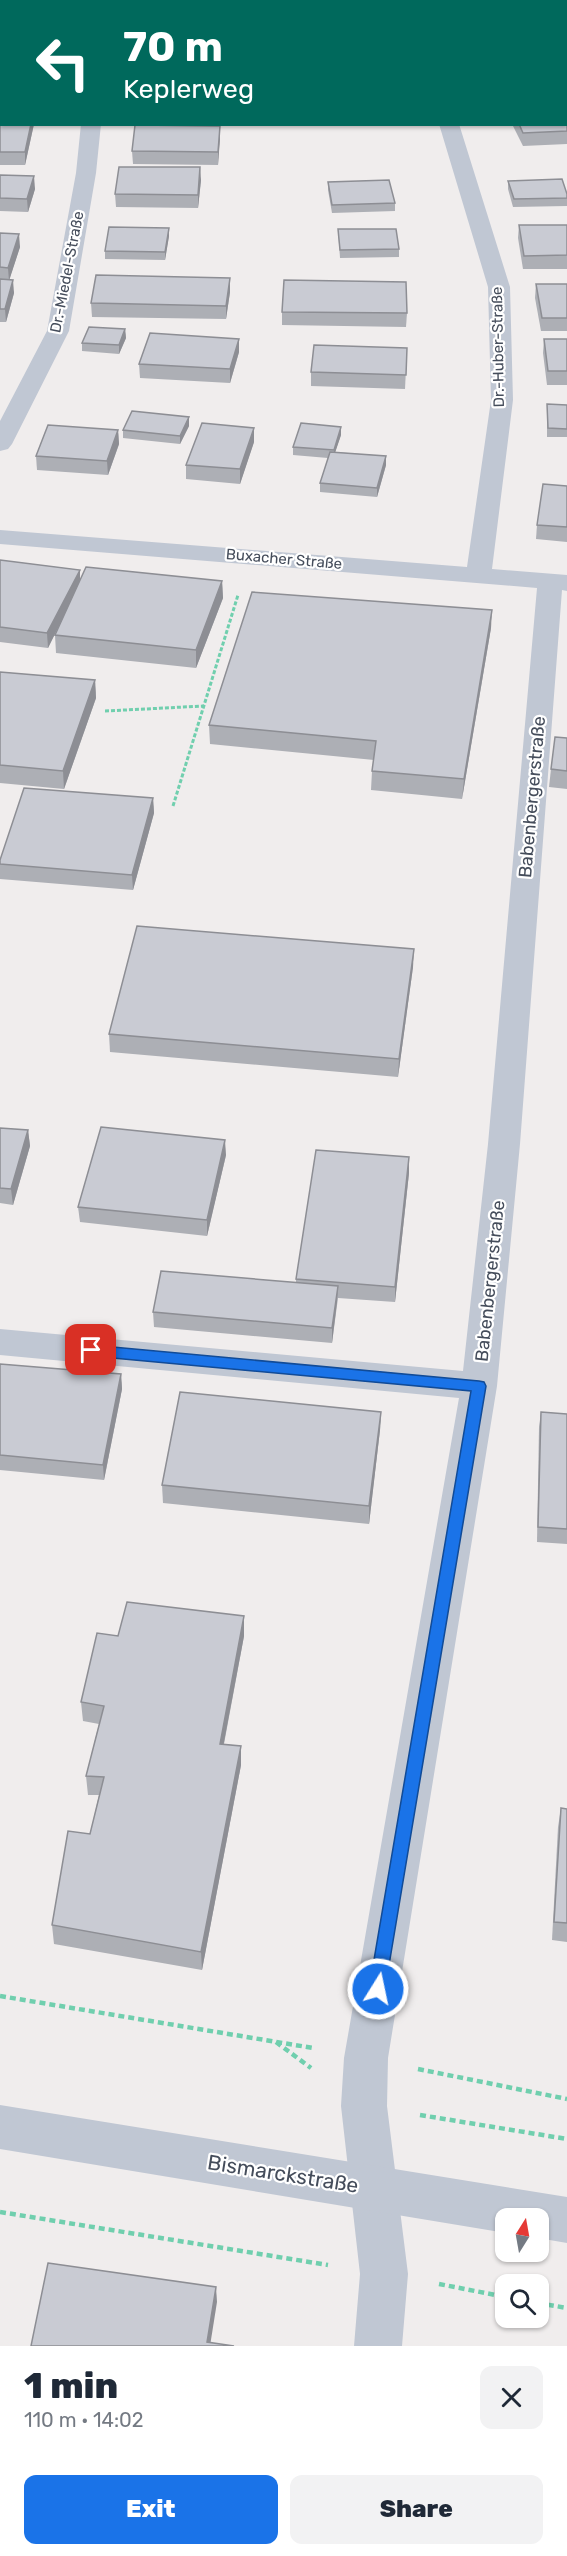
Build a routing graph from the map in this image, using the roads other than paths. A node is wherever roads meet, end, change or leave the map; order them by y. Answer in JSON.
{"nodes":[{"id":1,"x":91,"y":126,"type":"edge"},
{"id":2,"x":450,"y":126,"type":"edge"},
{"id":3,"x":0,"y":444,"type":"edge"},
{"id":4,"x":0,"y":537,"type":"edge"},
{"id":5,"x":479,"y":575,"type":"junction"},
{"id":6,"x":559,"y":582,"type":"edge"},
{"id":7,"x":0,"y":1342,"type":"edge"},
{"id":8,"x":479,"y":1386,"type":"junction"},
{"id":9,"x":0,"y":2127,"type":"edge"},
{"id":10,"x":372,"y":2188,"type":"junction"},
{"id":11,"x":567,"y":2220,"type":"edge"},
{"id":12,"x":378,"y":2346,"type":"edge"}],
"edges":[{"from":1,"to":3,"type":"street","name":"Dr.-Miedel-Straße"},
{"from":2,"to":5,"type":"street","name":"Dr.-Huber-Straße"},
{"from":4,"to":5,"type":"street","name":"Buxacher Straße"},
{"from":5,"to":6,"type":"street","name":"Buxacher Straße"},
{"from":6,"to":8,"type":"street","name":"Babenbergerstraße"},
{"from":7,"to":8,"type":"street"},
{"from":8,"to":10,"type":"street","name":"Babenbergerstraße"},
{"from":9,"to":10,"type":"street","name":"Bismarckstraße"},
{"from":10,"to":11,"type":"street","name":"Bismarckstraße"},
{"from":10,"to":12,"type":"street","name":"Babenbergerstraße"}]}
